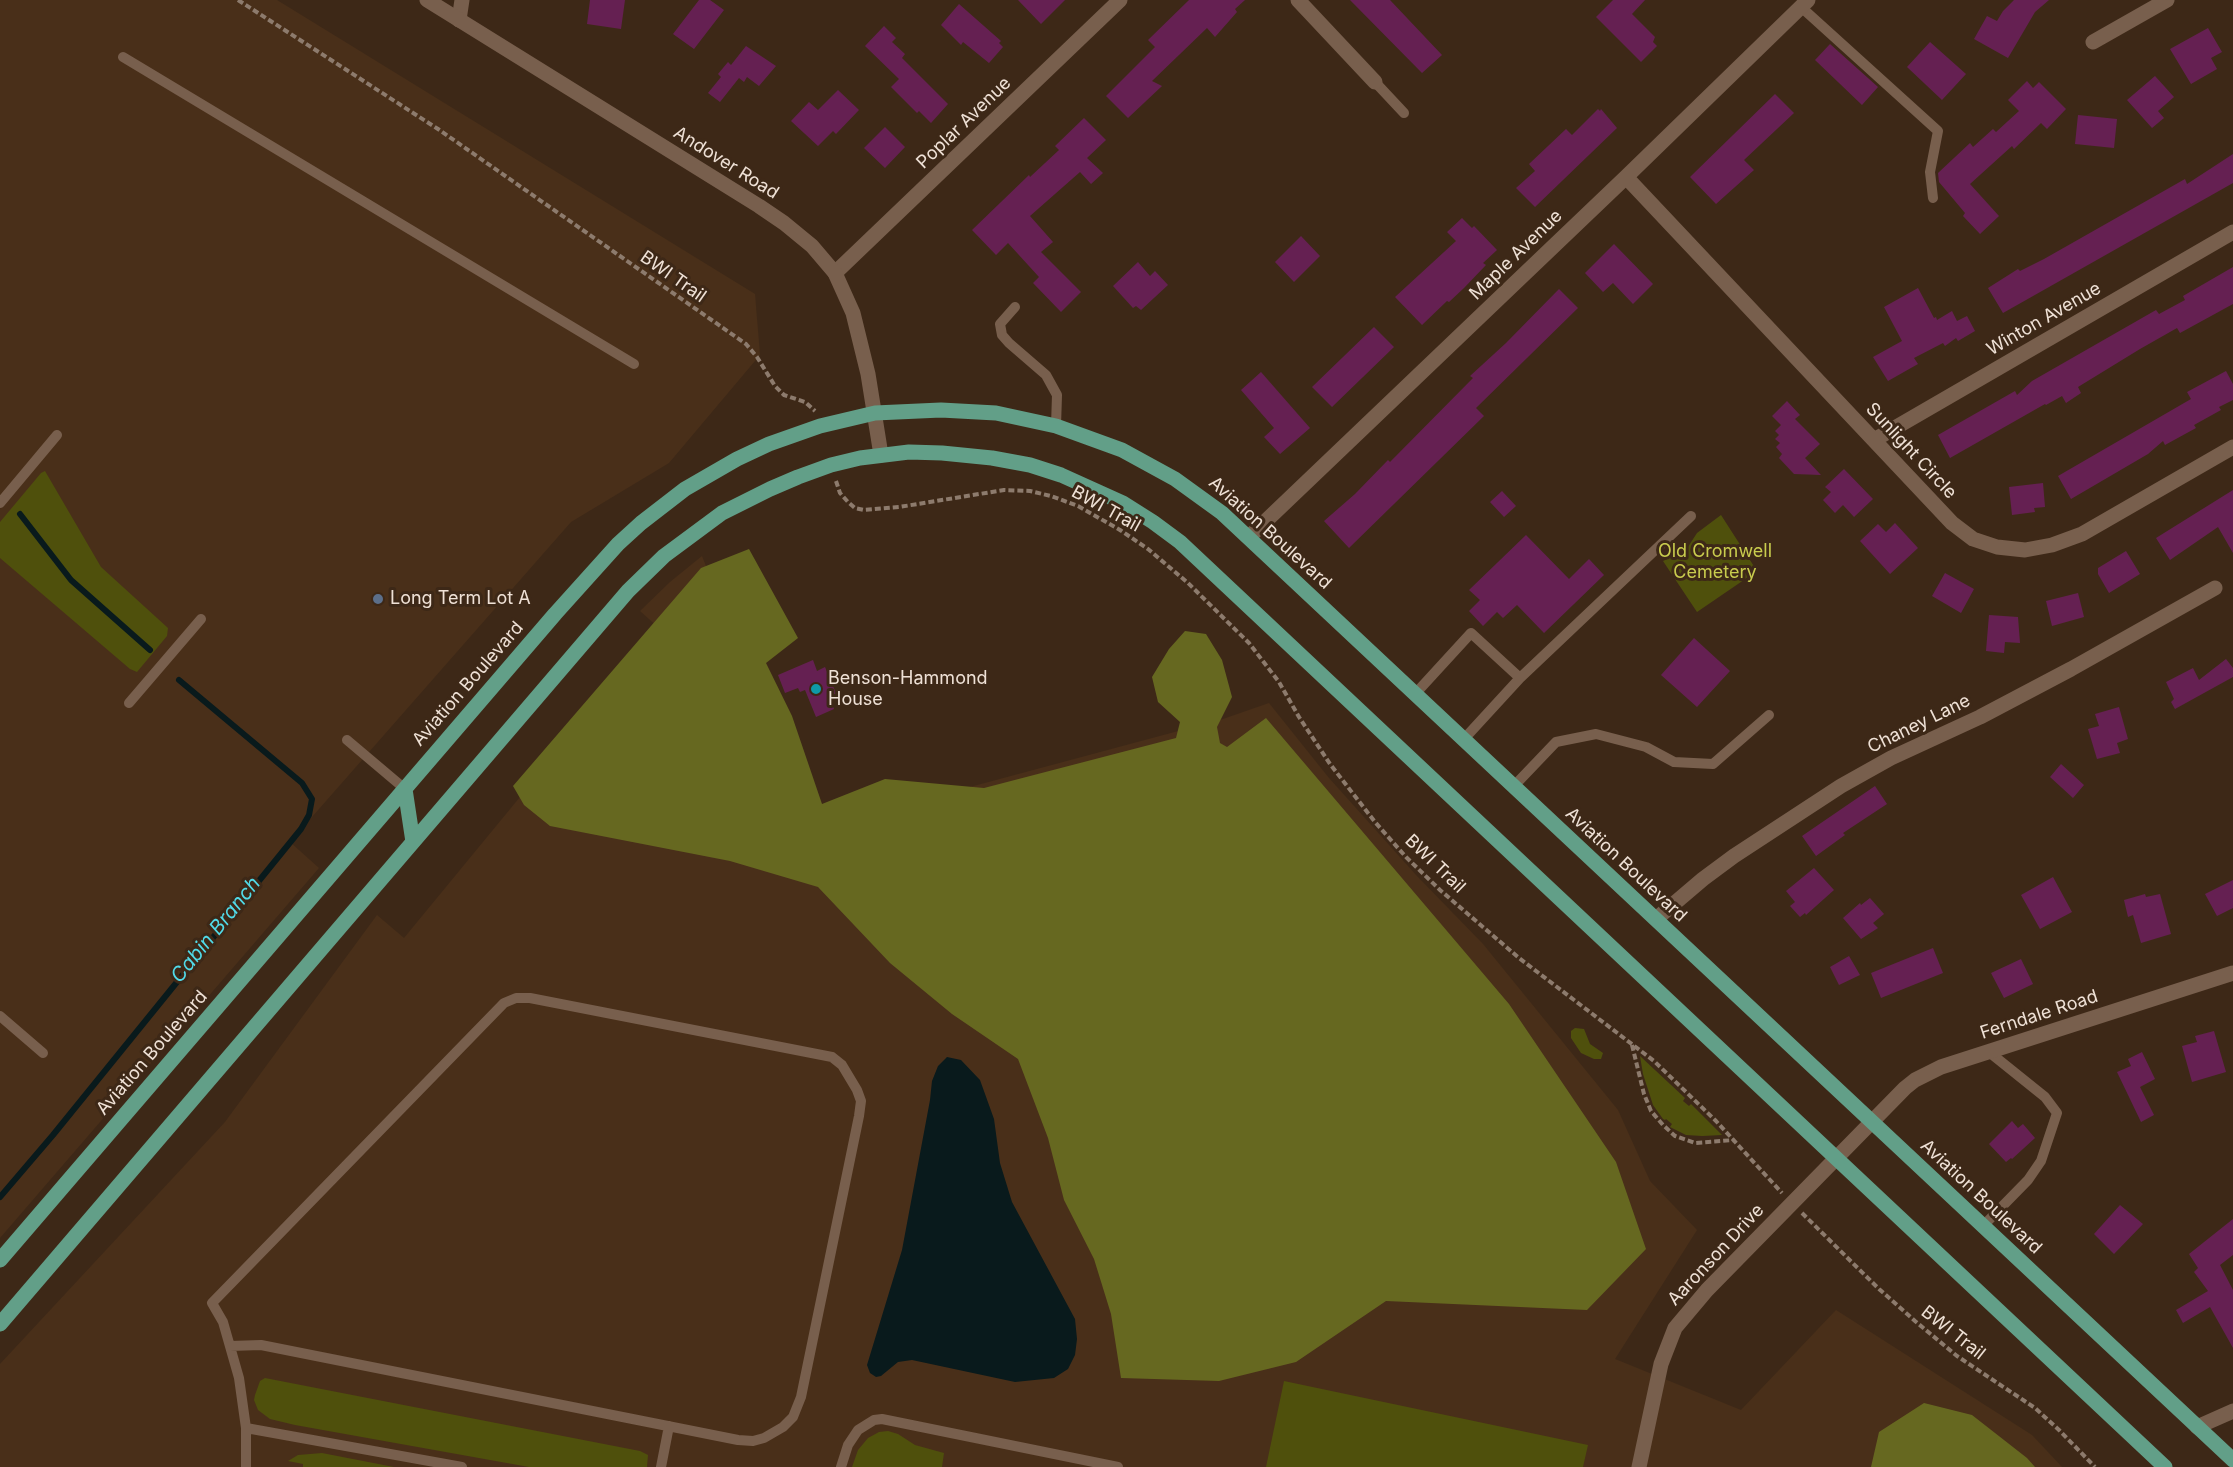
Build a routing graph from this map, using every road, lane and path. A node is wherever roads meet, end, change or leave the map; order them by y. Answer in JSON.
{"nodes":[{"id":1,"x":238,"y":0,"type":"edge"},
{"id":2,"x":427,"y":0,"type":"edge"},
{"id":3,"x":462,"y":0,"type":"edge"},
{"id":4,"x":1120,"y":0,"type":"edge"},
{"id":5,"x":1298,"y":0,"type":"edge"},
{"id":6,"x":2167,"y":0,"type":"edge"},
{"id":7,"x":245,"y":2,"type":"edge"},
{"id":8,"x":1805,"y":4,"type":"edge"},
{"id":9,"x":459,"y":20,"type":"junction"},
{"id":10,"x":2093,"y":42,"type":"dead end"},
{"id":11,"x":123,"y":57,"type":"dead end"},
{"id":12,"x":1375,"y":82,"type":"joint"},
{"id":13,"x":1404,"y":113,"type":"dead end"},
{"id":14,"x":1626,"y":177,"type":"junction"},
{"id":15,"x":1933,"y":198,"type":"dead end"},
{"id":16,"x":2233,"y":232,"type":"edge"},
{"id":17,"x":835,"y":273,"type":"junction"},
{"id":18,"x":1015,"y":307,"type":"dead end"},
{"id":19,"x":634,"y":364,"type":"dead end"},
{"id":20,"x":875,"y":413,"type":"junction"},
{"id":21,"x":820,"y":426,"type":"junction"},
{"id":22,"x":1056,"y":426,"type":"junction"},
{"id":23,"x":57,"y":435,"type":"dead end"},
{"id":24,"x":1874,"y":440,"type":"junction"},
{"id":25,"x":2233,"y":447,"type":"edge"},
{"id":26,"x":881,"y":454,"type":"junction"},
{"id":27,"x":831,"y":465,"type":"junction"},
{"id":28,"x":0,"y":503,"type":"edge"},
{"id":29,"x":1690,"y":516,"type":"dead end"},
{"id":30,"x":1249,"y":537,"type":"junction"},
{"id":31,"x":2215,"y":588,"type":"dead end"},
{"id":32,"x":201,"y":619,"type":"dead end"},
{"id":33,"x":1520,"y":678,"type":"junction"},
{"id":34,"x":1416,"y":693,"type":"junction"},
{"id":35,"x":129,"y":703,"type":"dead end"},
{"id":36,"x":1769,"y":715,"type":"dead end"},
{"id":37,"x":1464,"y":739,"type":"junction"},
{"id":38,"x":347,"y":740,"type":"dead end"},
{"id":39,"x":1514,"y":786,"type":"junction"},
{"id":40,"x":405,"y":789,"type":"junction"},
{"id":41,"x":413,"y":843,"type":"junction"},
{"id":42,"x":1656,"y":920,"type":"junction"},
{"id":43,"x":2233,"y":973,"type":"edge"},
{"id":44,"x":0,"y":1016,"type":"edge"},
{"id":45,"x":1632,"y":1044,"type":"junction"},
{"id":46,"x":1989,"y":1052,"type":"junction"},
{"id":47,"x":43,"y":1053,"type":"dead end"},
{"id":48,"x":1872,"y":1121,"type":"junction"},
{"id":49,"x":1734,"y":1140,"type":"junction"},
{"id":50,"x":1836,"y":1158,"type":"junction"},
{"id":51,"x":1782,"y":1193,"type":"dead end"},
{"id":52,"x":1801,"y":1212,"type":"dead end"},
{"id":53,"x":1983,"y":1226,"type":"junction"},
{"id":54,"x":0,"y":1260,"type":"edge"},
{"id":55,"x":0,"y":1324,"type":"edge"},
{"id":56,"x":230,"y":1346,"type":"junction"},
{"id":57,"x":2233,"y":1411,"type":"edge"},
{"id":58,"x":669,"y":1426,"type":"junction"},
{"id":59,"x":2197,"y":1427,"type":"junction"},
{"id":60,"x":246,"y":1428,"type":"junction"},
{"id":61,"x":2233,"y":1460,"type":"edge"},
{"id":62,"x":246,"y":1467,"type":"edge"},
{"id":63,"x":462,"y":1467,"type":"edge"},
{"id":64,"x":661,"y":1467,"type":"edge"},
{"id":65,"x":841,"y":1467,"type":"edge"},
{"id":66,"x":1114,"y":1467,"type":"edge"},
{"id":67,"x":1639,"y":1467,"type":"edge"},
{"id":68,"x":2095,"y":1467,"type":"edge"},
{"id":69,"x":2165,"y":1467,"type":"edge"}],
"edges":[{"from":1,"to":7,"type":"path","name":"BWI Trail"},
{"from":2,"to":9,"type":"street","name":"Andover Road"},
{"from":3,"to":9,"type":"street"},
{"from":4,"to":17,"type":"street","name":"Poplar Avenue"},
{"from":5,"to":12,"type":"street"},
{"from":6,"to":10,"type":"street"},
{"from":7,"to":21,"type":"path","name":"BWI Trail"},
{"from":8,"to":14,"type":"street","name":"Maple Avenue"},
{"from":8,"to":15,"type":"lane"},
{"from":9,"to":17,"type":"street","name":"Andover Road"},
{"from":11,"to":19,"type":"lane"},
{"from":12,"to":13,"type":"lane"},
{"from":14,"to":24,"type":"street","name":"Sunlight Circle"},
{"from":14,"to":30,"type":"street","name":"Maple Avenue"},
{"from":16,"to":24,"type":"street","name":"Winton Avenue"},
{"from":17,"to":20,"type":"street","name":"Andover Road"},
{"from":18,"to":22,"type":"lane"},
{"from":20,"to":21,"type":"main road","name":"Aviation Boulevard"},
{"from":20,"to":22,"type":"main road","name":"Aviation Boulevard"},
{"from":20,"to":26,"type":"street","name":"Andover Road"},
{"from":21,"to":40,"type":"main road","name":"Aviation Boulevard"},
{"from":22,"to":30,"type":"main road","name":"Aviation Boulevard"},
{"from":23,"to":28,"type":"lane"},
{"from":24,"to":25,"type":"street","name":"Sunlight Circle"},
{"from":26,"to":27,"type":"main road"},
{"from":26,"to":50,"type":"main road"},
{"from":27,"to":41,"type":"main road"},
{"from":27,"to":45,"type":"path","name":"BWI Trail"},
{"from":29,"to":33,"type":"lane"},
{"from":30,"to":34,"type":"main road","name":"Aviation Boulevard"},
{"from":31,"to":42,"type":"street","name":"Chaney Lane"},
{"from":32,"to":35,"type":"lane"},
{"from":33,"to":34,"type":"lane"},
{"from":33,"to":37,"type":"lane"},
{"from":34,"to":37,"type":"main road","name":"Aviation Boulevard"},
{"from":36,"to":39,"type":"lane"},
{"from":37,"to":39,"type":"main road","name":"Aviation Boulevard"},
{"from":38,"to":40,"type":"lane"},
{"from":39,"to":42,"type":"main road","name":"Aviation Boulevard"},
{"from":40,"to":41,"type":"main road"},
{"from":40,"to":54,"type":"main road","name":"Aviation Boulevard"},
{"from":41,"to":55,"type":"main road"},
{"from":42,"to":48,"type":"main road","name":"Aviation Boulevard"},
{"from":43,"to":46,"type":"street","name":"Ferndale Road"},
{"from":44,"to":47,"type":"lane"},
{"from":45,"to":49,"type":"path","name":"BWI Trail"},
{"from":45,"to":49,"type":"path"},
{"from":46,"to":48,"type":"street","name":"Ferndale Road"},
{"from":46,"to":53,"type":"lane"},
{"from":48,"to":50,"type":"street","name":"Ferndale Road"},
{"from":48,"to":53,"type":"main road","name":"Aviation Boulevard"},
{"from":49,"to":51,"type":"path","name":"BWI Trail"},
{"from":50,"to":67,"type":"street","name":"Aaronson Drive"},
{"from":50,"to":69,"type":"main road"},
{"from":52,"to":68,"type":"path","name":"BWI Trail"},
{"from":53,"to":59,"type":"main road","name":"Aviation Boulevard"},
{"from":56,"to":58,"type":"lane"},
{"from":56,"to":58,"type":"lane"},
{"from":56,"to":60,"type":"lane"},
{"from":57,"to":59,"type":"street"},
{"from":58,"to":64,"type":"lane"},
{"from":59,"to":61,"type":"main road","name":"Aviation Boulevard"},
{"from":60,"to":62,"type":"lane"},
{"from":60,"to":63,"type":"lane"},
{"from":65,"to":66,"type":"lane"}]}
